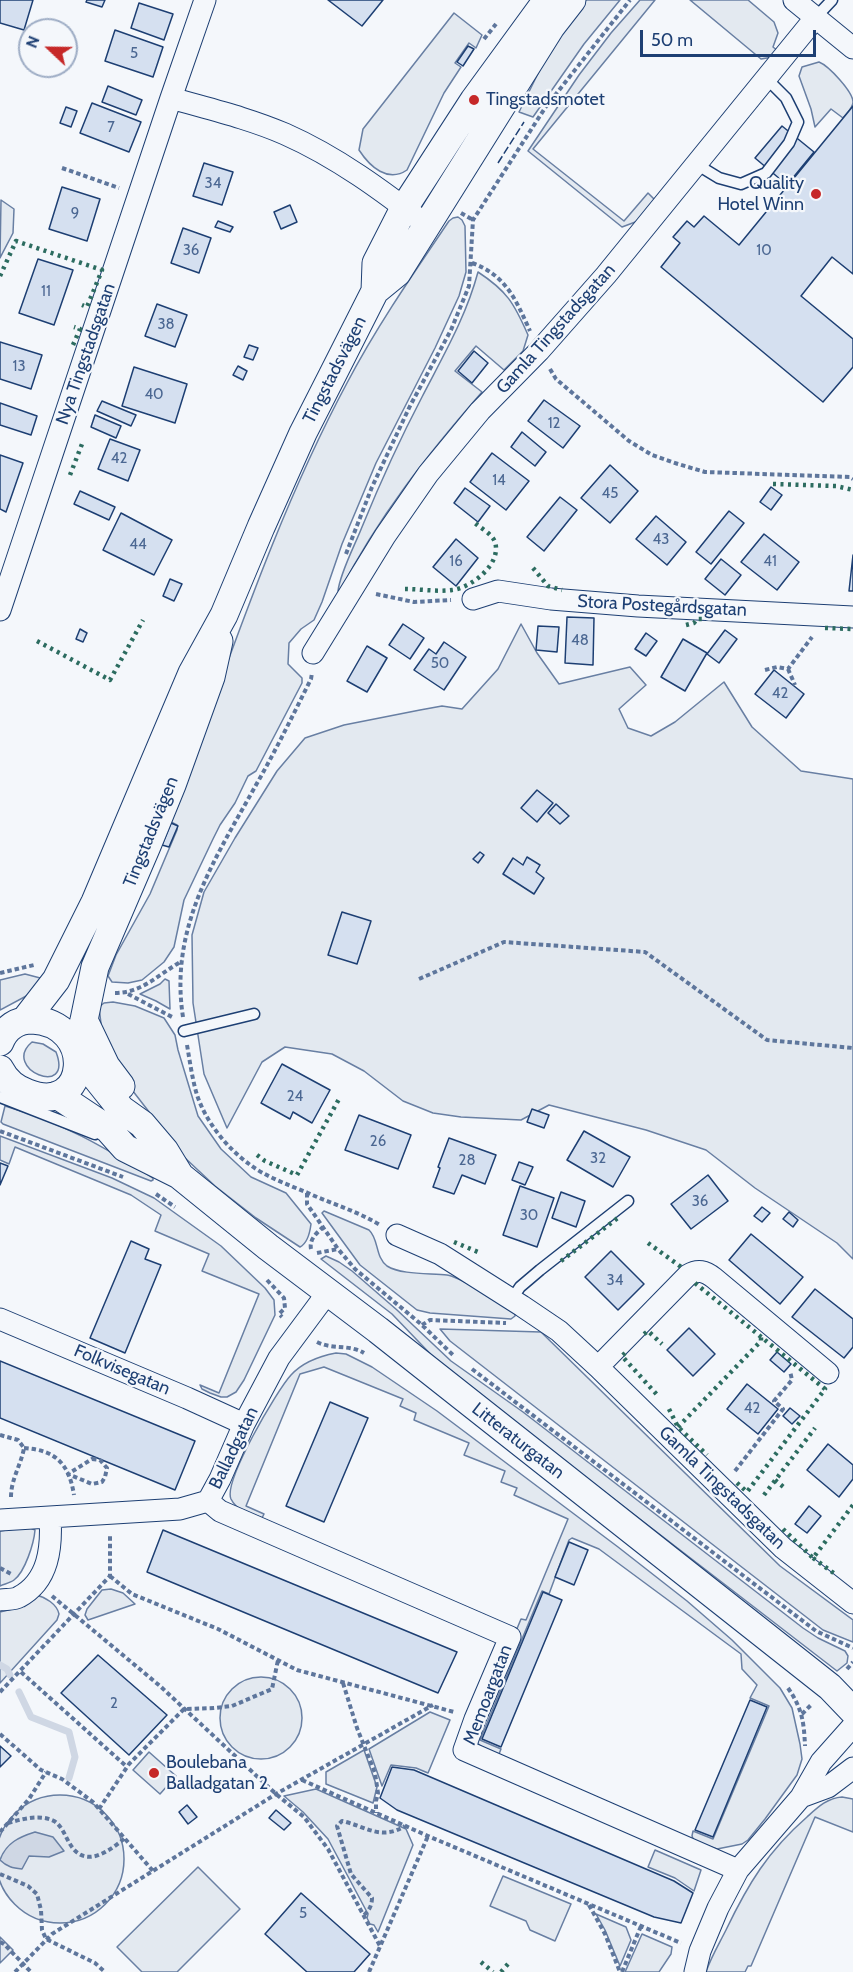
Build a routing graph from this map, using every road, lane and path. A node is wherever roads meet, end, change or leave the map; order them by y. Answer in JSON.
{"nodes":[{"id":1,"x":205,"y":0,"type":"edge"},
{"id":2,"x":547,"y":0,"type":"edge"},
{"id":3,"x":572,"y":0,"type":"edge"},
{"id":4,"x":630,"y":0,"type":"edge"},
{"id":5,"x":794,"y":0,"type":"edge"},
{"id":6,"x":832,"y":0,"type":"edge"},
{"id":7,"x":816,"y":17,"type":"junction"},
{"id":8,"x":853,"y":48,"type":"edge"},
{"id":9,"x":766,"y":78,"type":"junction"},
{"id":10,"x":171,"y":98,"type":"junction"},
{"id":11,"x":696,"y":164,"type":"junction"},
{"id":12,"x":62,"y":168,"type":"dead end"},
{"id":13,"x":140,"y":195,"type":"junction"},
{"id":14,"x":404,"y":207,"type":"junction"},
{"id":15,"x":428,"y":226,"type":"junction"},
{"id":16,"x":472,"y":263,"type":"junction"},
{"id":17,"x":375,"y":291,"type":"junction"},
{"id":18,"x":539,"y":351,"type":"junction"},
{"id":19,"x":853,"y":479,"type":"edge"},
{"id":20,"x":342,"y":564,"type":"dead end"},
{"id":21,"x":352,"y":588,"type":"junction"},
{"id":22,"x":473,"y":599,"type":"joint"},
{"id":23,"x":0,"y":610,"type":"edge"},
{"id":24,"x":224,"y":615,"type":"junction"},
{"id":25,"x":829,"y":615,"type":"junction"},
{"id":26,"x":853,"y":616,"type":"edge"},
{"id":27,"x":313,"y":653,"type":"joint"},
{"id":28,"x":788,"y":669,"type":"junction"},
{"id":29,"x":765,"y":670,"type":"dead end"},
{"id":30,"x":795,"y":685,"type":"dead end"},
{"id":31,"x":419,"y":978,"type":"dead end"},
{"id":32,"x":127,"y":993,"type":"dead end"},
{"id":33,"x":254,"y":1014,"type":"dead end"},
{"id":34,"x":84,"y":1020,"type":"junction"},
{"id":35,"x":9,"y":1028,"type":"edge"},
{"id":36,"x":184,"y":1030,"type":"joint"},
{"id":37,"x":853,"y":1048,"type":"edge"},
{"id":38,"x":77,"y":1055,"type":"junction"},
{"id":39,"x":0,"y":1069,"type":"edge"},
{"id":40,"x":57,"y":1095,"type":"junction"},
{"id":41,"x":0,"y":1097,"type":"edge"},
{"id":42,"x":142,"y":1124,"type":"junction"},
{"id":43,"x":0,"y":1131,"type":"edge"},
{"id":44,"x":125,"y":1148,"type":"junction"},
{"id":45,"x":179,"y":1175,"type":"junction"},
{"id":46,"x":124,"y":1178,"type":"dead end"},
{"id":47,"x":149,"y":1189,"type":"dead end"},
{"id":48,"x":307,"y":1193,"type":"junction"},
{"id":49,"x":628,"y":1201,"type":"dead end"},
{"id":50,"x":183,"y":1212,"type":"dead end"},
{"id":51,"x":323,"y":1227,"type":"junction"},
{"id":52,"x":397,"y":1235,"type":"joint"},
{"id":53,"x":310,"y":1242,"type":"dead end"},
{"id":54,"x":262,"y":1274,"type":"dead end"},
{"id":55,"x":328,"y":1292,"type":"junction"},
{"id":56,"x":512,"y":1299,"type":"junction"},
{"id":57,"x":531,"y":1312,"type":"junction"},
{"id":58,"x":0,"y":1319,"type":"edge"},
{"id":59,"x":422,"y":1325,"type":"junction"},
{"id":60,"x":300,"y":1330,"type":"junction"},
{"id":61,"x":365,"y":1354,"type":"dead end"},
{"id":62,"x":456,"y":1358,"type":"dead end"},
{"id":63,"x":465,"y":1364,"type":"dead end"},
{"id":64,"x":598,"y":1367,"type":"junction"},
{"id":65,"x":787,"y":1368,"type":"dead end"},
{"id":66,"x":828,"y":1373,"type":"dead end"},
{"id":67,"x":243,"y":1424,"type":"junction"},
{"id":68,"x":0,"y":1436,"type":"edge"},
{"id":69,"x":24,"y":1448,"type":"junction"},
{"id":70,"x":68,"y":1474,"type":"junction"},
{"id":71,"x":722,"y":1489,"type":"junction"},
{"id":72,"x":208,"y":1501,"type":"junction"},
{"id":73,"x":110,"y":1513,"type":"junction"},
{"id":74,"x":77,"y":1515,"type":"junction"},
{"id":75,"x":50,"y":1517,"type":"junction"},
{"id":76,"x":6,"y":1519,"type":"edge"},
{"id":77,"x":110,"y":1576,"type":"junction"},
{"id":78,"x":37,"y":1582,"type":"junction"},
{"id":79,"x":0,"y":1600,"type":"edge"},
{"id":80,"x":853,"y":1603,"type":"edge"},
{"id":81,"x":73,"y":1614,"type":"junction"},
{"id":82,"x":853,"y":1648,"type":"edge"},
{"id":83,"x":278,"y":1660,"type":"junction"},
{"id":84,"x":21,"y":1672,"type":"junction"},
{"id":85,"x":343,"y":1683,"type":"junction"},
{"id":86,"x":787,"y":1686,"type":"dead end"},
{"id":87,"x":0,"y":1693,"type":"edge"},
{"id":88,"x":433,"y":1705,"type":"junction"},
{"id":89,"x":184,"y":1709,"type":"junction"},
{"id":90,"x":853,"y":1711,"type":"edge"},
{"id":91,"x":802,"y":1714,"type":"dead end"},
{"id":92,"x":475,"y":1719,"type":"junction"},
{"id":93,"x":853,"y":1726,"type":"edge"},
{"id":94,"x":0,"y":1734,"type":"edge"},
{"id":95,"x":364,"y":1744,"type":"junction"},
{"id":96,"x":127,"y":1767,"type":"junction"},
{"id":97,"x":853,"y":1768,"type":"edge"},
{"id":98,"x":46,"y":1772,"type":"junction"},
{"id":99,"x":302,"y":1779,"type":"junction"},
{"id":100,"x":276,"y":1794,"type":"junction"},
{"id":101,"x":801,"y":1797,"type":"junction"},
{"id":102,"x":99,"y":1809,"type":"junction"},
{"id":103,"x":376,"y":1813,"type":"junction"},
{"id":104,"x":8,"y":1823,"type":"junction"},
{"id":105,"x":406,"y":1826,"type":"junction"},
{"id":106,"x":0,"y":1832,"type":"edge"},
{"id":107,"x":429,"y":1836,"type":"junction"},
{"id":108,"x":125,"y":1838,"type":"junction"},
{"id":109,"x":738,"y":1870,"type":"junction"},
{"id":110,"x":153,"y":1872,"type":"junction"},
{"id":111,"x":0,"y":1874,"type":"edge"},
{"id":112,"x":588,"y":1904,"type":"junction"},
{"id":113,"x":364,"y":1915,"type":"junction"},
{"id":114,"x":641,"y":1926,"type":"junction"},
{"id":115,"x":46,"y":1939,"type":"junction"},
{"id":116,"x":0,"y":1942,"type":"edge"},
{"id":117,"x":380,"y":1946,"type":"junction"},
{"id":118,"x":700,"y":1952,"type":"junction"},
{"id":119,"x":24,"y":1963,"type":"junction"},
{"id":120,"x":15,"y":1972,"type":"edge"},
{"id":121,"x":32,"y":1972,"type":"edge"},
{"id":122,"x":105,"y":1972,"type":"edge"},
{"id":123,"x":369,"y":1972,"type":"edge"},
{"id":124,"x":621,"y":1972,"type":"edge"},
{"id":125,"x":695,"y":1972,"type":"edge"}],
"edges":[{"from":1,"to":10,"type":"street","name":"Nya Tingstadsgatan"},
{"from":2,"to":14,"type":"street","name":"Tingstadsvägen"},
{"from":3,"to":15,"type":"street","name":"Tingstadsvägen"},
{"from":4,"to":16,"type":"path"},
{"from":5,"to":7,"type":"street"},
{"from":6,"to":7,"type":"lane"},
{"from":7,"to":8,"type":"street"},
{"from":7,"to":9,"type":"street","name":"Gamla Tingstadsgatan"},
{"from":9,"to":11,"type":"street","name":"Gamla Tingstadsgatan"},
{"from":9,"to":11,"type":"lane"},
{"from":10,"to":13,"type":"street","name":"Nya Tingstadsgatan"},
{"from":10,"to":14,"type":"street"},
{"from":11,"to":18,"type":"street","name":"Gamla Tingstadsgatan"},
{"from":12,"to":13,"type":"path"},
{"from":13,"to":23,"type":"street","name":"Nya Tingstadsgatan"},
{"from":14,"to":15,"type":"street"},
{"from":14,"to":17,"type":"street","name":"Tingstadsvägen"},
{"from":15,"to":17,"type":"street","name":"Tingstadsvägen"},
{"from":16,"to":18,"type":"path"},
{"from":16,"to":20,"type":"path"},
{"from":17,"to":24,"type":"street","name":"Tingstadsvägen"},
{"from":18,"to":19,"type":"path"},
{"from":18,"to":21,"type":"street","name":"Gamla Tingstadsgatan"},
{"from":21,"to":22,"type":"path"},
{"from":21,"to":27,"type":"street","name":"Gamla Tingstadsgatan"},
{"from":22,"to":25,"type":"street","name":"Stora Postegårdsgatan"},
{"from":24,"to":34,"type":"street","name":"Tingstadsvägen"},
{"from":24,"to":35,"type":"street","name":"Tingstadsvägen"},
{"from":25,"to":26,"type":"street","name":"Stora Postegårdsgatan"},
{"from":25,"to":28,"type":"path"},
{"from":27,"to":32,"type":"path"},
{"from":28,"to":29,"type":"path"},
{"from":28,"to":30,"type":"path"},
{"from":31,"to":37,"type":"path"},
{"from":33,"to":36,"type":"lane"},
{"from":34,"to":38,"type":"street","name":"Tingstadsvägen"},
{"from":34,"to":42,"type":"street","name":"Litteraturgatan"},
{"from":35,"to":38,"type":"street","name":"Litteraturgatan"},
{"from":36,"to":48,"type":"path"},
{"from":38,"to":40,"type":"street"},
{"from":38,"to":42,"type":"street","name":"Litteraturgatan"},
{"from":39,"to":40,"type":"street","name":"Litteraturgatan"},
{"from":40,"to":44,"type":"street","name":"Litteraturgatan"},
{"from":41,"to":44,"type":"lane"},
{"from":42,"to":45,"type":"street","name":"Litteraturgatan"},
{"from":43,"to":46,"type":"path"},
{"from":44,"to":45,"type":"street","name":"Litteraturgatan"},
{"from":45,"to":55,"type":"street","name":"Litteraturgatan"},
{"from":47,"to":50,"type":"path"},
{"from":48,"to":51,"type":"path"},
{"from":48,"to":52,"type":"path"},
{"from":49,"to":56,"type":"lane"},
{"from":51,"to":53,"type":"path"},
{"from":51,"to":59,"type":"path"},
{"from":52,"to":56,"type":"street","name":"Gamla Tingstadsgatan"},
{"from":54,"to":60,"type":"path"},
{"from":55,"to":60,"type":"street","name":"Balladgatan"},
{"from":55,"to":90,"type":"street","name":"Litteraturgatan"},
{"from":56,"to":57,"type":"street","name":"Gamla Tingstadsgatan"},
{"from":57,"to":59,"type":"path"},
{"from":57,"to":64,"type":"street","name":"Gamla Tingstadsgatan"},
{"from":58,"to":67,"type":"street","name":"Folkvisegatan"},
{"from":59,"to":62,"type":"path"},
{"from":60,"to":61,"type":"path"},
{"from":60,"to":67,"type":"street","name":"Balladgatan"},
{"from":63,"to":82,"type":"path"},
{"from":64,"to":66,"type":"street"},
{"from":64,"to":71,"type":"street","name":"Gamla Tingstadsgatan"},
{"from":65,"to":71,"type":"path"},
{"from":67,"to":72,"type":"street","name":"Balladgatan"},
{"from":68,"to":69,"type":"path"},
{"from":69,"to":70,"type":"path"},
{"from":69,"to":76,"type":"path"},
{"from":70,"to":70,"type":"path"},
{"from":70,"to":74,"type":"path"},
{"from":71,"to":80,"type":"street","name":"Gamla Tingstadsgatan"},
{"from":72,"to":73,"type":"street","name":"Balladgatan"},
{"from":72,"to":92,"type":"street","name":"Memoargatan"},
{"from":73,"to":74,"type":"street","name":"Balladgatan"},
{"from":73,"to":77,"type":"path"},
{"from":74,"to":75,"type":"street","name":"Balladgatan"},
{"from":75,"to":76,"type":"street","name":"Balladgatan"},
{"from":75,"to":78,"type":"street"},
{"from":77,"to":81,"type":"path"},
{"from":77,"to":83,"type":"path"},
{"from":78,"to":79,"type":"street"},
{"from":78,"to":81,"type":"path"},
{"from":81,"to":84,"type":"path"},
{"from":81,"to":89,"type":"path"},
{"from":83,"to":85,"type":"path"},
{"from":83,"to":89,"type":"path"},
{"from":84,"to":87,"type":"path"},
{"from":84,"to":96,"type":"path"},
{"from":85,"to":88,"type":"path"},
{"from":85,"to":95,"type":"path"},
{"from":86,"to":91,"type":"path"},
{"from":88,"to":92,"type":"path"},
{"from":88,"to":95,"type":"path"},
{"from":89,"to":96,"type":"path"},
{"from":89,"to":100,"type":"path"},
{"from":92,"to":109,"type":"street","name":"Memoargatan"},
{"from":93,"to":101,"type":"street"},
{"from":94,"to":98,"type":"path"},
{"from":95,"to":99,"type":"path"},
{"from":95,"to":103,"type":"path"},
{"from":96,"to":102,"type":"path"},
{"from":97,"to":101,"type":"street"},
{"from":98,"to":102,"type":"path"},
{"from":98,"to":104,"type":"path"},
{"from":99,"to":100,"type":"path"},
{"from":99,"to":103,"type":"path"},
{"from":100,"to":110,"type":"path"},
{"from":100,"to":113,"type":"path"},
{"from":101,"to":109,"type":"street"},
{"from":102,"to":108,"type":"path"},
{"from":103,"to":105,"type":"path"},
{"from":104,"to":106,"type":"path"},
{"from":104,"to":108,"type":"path"},
{"from":105,"to":107,"type":"path"},
{"from":105,"to":113,"type":"path"},
{"from":107,"to":112,"type":"path"},
{"from":107,"to":117,"type":"path"},
{"from":108,"to":110,"type":"path"},
{"from":109,"to":118,"type":"street"},
{"from":110,"to":115,"type":"path"},
{"from":111,"to":115,"type":"path"},
{"from":112,"to":114,"type":"path"},
{"from":112,"to":124,"type":"path"},
{"from":113,"to":117,"type":"path"},
{"from":114,"to":118,"type":"path"},
{"from":114,"to":124,"type":"path"},
{"from":115,"to":119,"type":"path"},
{"from":115,"to":122,"type":"path"},
{"from":116,"to":119,"type":"path"},
{"from":117,"to":123,"type":"path"},
{"from":118,"to":125,"type":"street"},
{"from":119,"to":120,"type":"path"},
{"from":119,"to":121,"type":"path"}]}
